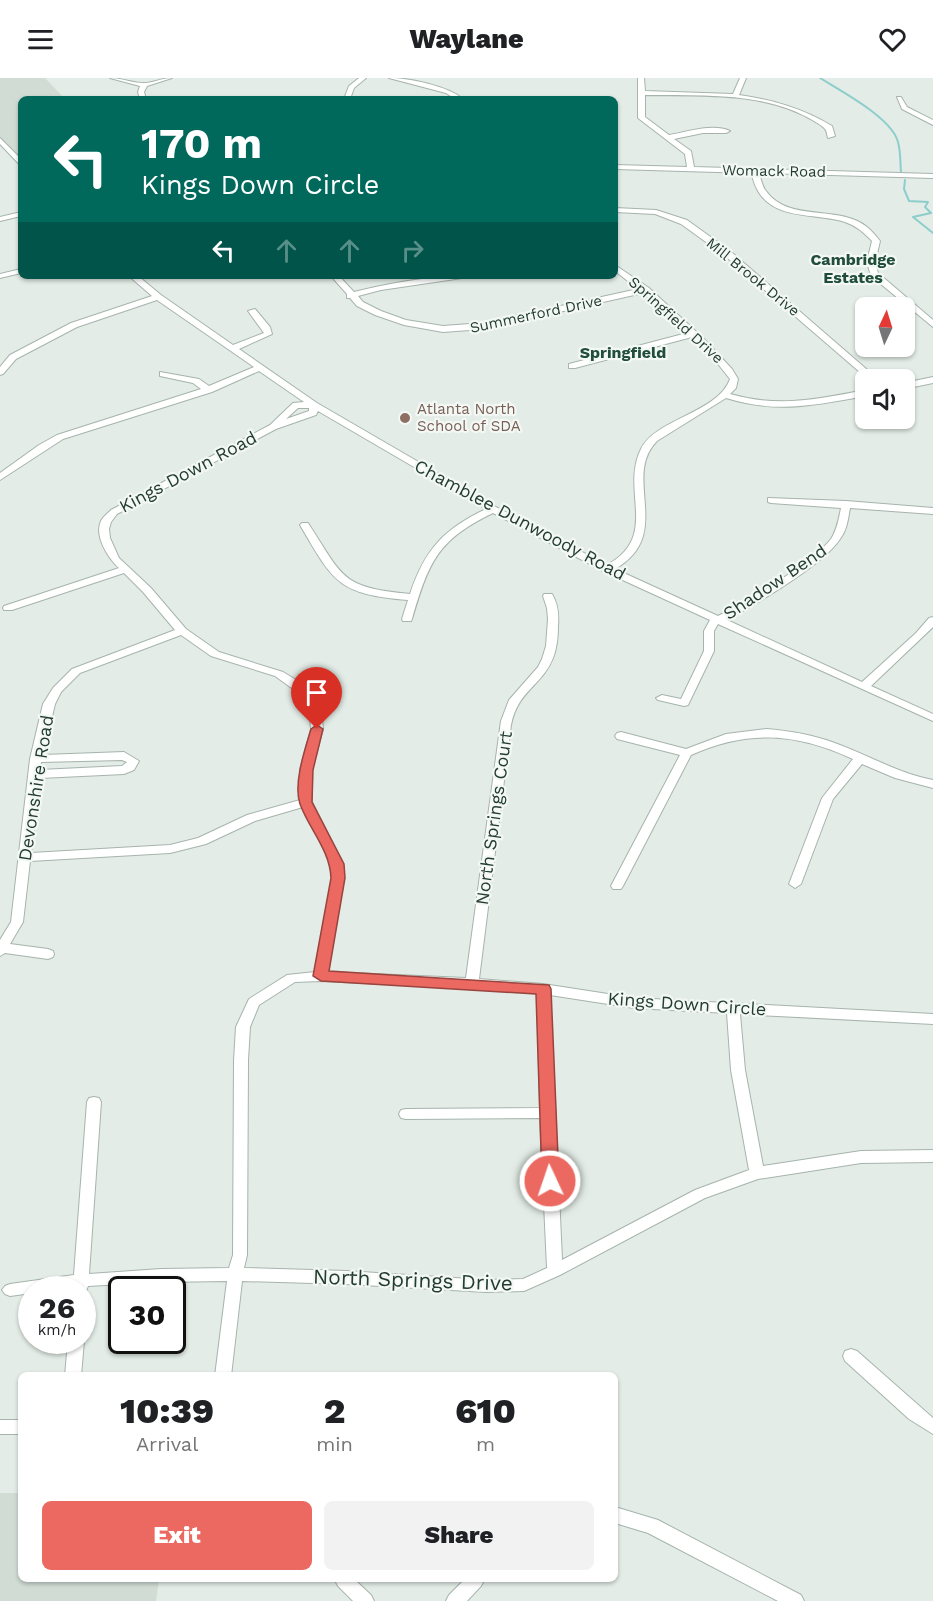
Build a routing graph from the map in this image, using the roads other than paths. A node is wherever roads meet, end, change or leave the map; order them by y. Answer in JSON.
{"nodes":[{"id":1,"x":113,"y":78,"type":"edge"},
{"id":2,"x":169,"y":78,"type":"edge"},
{"id":3,"x":363,"y":78,"type":"edge"},
{"id":4,"x":392,"y":78,"type":"edge"},
{"id":5,"x":641,"y":78,"type":"edge"},
{"id":6,"x":743,"y":78,"type":"edge"},
{"id":7,"x":144,"y":85,"type":"junction"},
{"id":8,"x":641,"y":93,"type":"junction"},
{"id":9,"x":142,"y":96,"type":"edge"},
{"id":10,"x":348,"y":96,"type":"edge"},
{"id":11,"x":455,"y":96,"type":"edge"},
{"id":12,"x":735,"y":97,"type":"junction"},
{"id":13,"x":899,"y":98,"type":"dead end"},
{"id":14,"x":933,"y":123,"type":"edge"},
{"id":15,"x":726,"y":131,"type":"dead end"},
{"id":16,"x":831,"y":136,"type":"dead end"},
{"id":17,"x":668,"y":138,"type":"junction"},
{"id":18,"x":0,"y":140,"type":"edge"},
{"id":19,"x":0,"y":150,"type":"edge"},
{"id":20,"x":10,"y":150,"type":"junction"},
{"id":21,"x":18,"y":150,"type":"edge"},
{"id":22,"x":18,"y":160,"type":"edge"},
{"id":23,"x":618,"y":167,"type":"edge"},
{"id":24,"x":691,"y":169,"type":"junction"},
{"id":25,"x":754,"y":171,"type":"junction"},
{"id":26,"x":933,"y":176,"type":"edge"},
{"id":27,"x":618,"y":210,"type":"edge"},
{"id":28,"x":18,"y":215,"type":"edge"},
{"id":29,"x":0,"y":219,"type":"edge"},
{"id":30,"x":618,"y":269,"type":"edge"},
{"id":31,"x":18,"y":272,"type":"edge"},
{"id":32,"x":0,"y":276,"type":"edge"},
{"id":33,"x":137,"y":279,"type":"edge"},
{"id":34,"x":337,"y":279,"type":"edge"},
{"id":35,"x":442,"y":279,"type":"edge"},
{"id":36,"x":646,"y":290,"type":"junction"},
{"id":37,"x":350,"y":296,"type":"junction"},
{"id":38,"x":158,"y":297,"type":"junction"},
{"id":39,"x":252,"y":311,"type":"dead end"},
{"id":40,"x":931,"y":320,"type":"edge"},
{"id":41,"x":692,"y":334,"type":"junction"},
{"id":42,"x":231,"y":349,"type":"junction"},
{"id":43,"x":4,"y":361,"type":"edge"},
{"id":44,"x":572,"y":366,"type":"dead end"},
{"id":45,"x":259,"y":368,"type":"junction"},
{"id":46,"x":862,"y":369,"type":"edge"},
{"id":47,"x":0,"y":372,"type":"edge"},
{"id":48,"x":163,"y":374,"type":"dead end"},
{"id":49,"x":932,"y":382,"type":"edge"},
{"id":50,"x":915,"y":384,"type":"edge"},
{"id":51,"x":209,"y":390,"type":"junction"},
{"id":52,"x":724,"y":395,"type":"junction"},
{"id":53,"x":855,"y":395,"type":"edge"},
{"id":54,"x":314,"y":405,"type":"junction"},
{"id":55,"x":0,"y":477,"type":"edge"},
{"id":56,"x":771,"y":500,"type":"dead end"},
{"id":57,"x":846,"y":504,"type":"junction"},
{"id":58,"x":493,"y":509,"type":"junction"},
{"id":59,"x":933,"y":511,"type":"edge"},
{"id":60,"x":305,"y":525,"type":"dead end"},
{"id":61,"x":127,"y":569,"type":"junction"},
{"id":62,"x":607,"y":569,"type":"junction"},
{"id":63,"x":548,"y":596,"type":"dead end"},
{"id":64,"x":414,"y":597,"type":"junction"},
{"id":65,"x":8,"y":608,"type":"dead end"},
{"id":66,"x":407,"y":620,"type":"dead end"},
{"id":67,"x":719,"y":620,"type":"junction"},
{"id":68,"x":933,"y":620,"type":"edge"},
{"id":69,"x":182,"y":630,"type":"junction"},
{"id":70,"x":862,"y":687,"type":"junction"},
{"id":71,"x":662,"y":698,"type":"dead end"},
{"id":72,"x":933,"y":718,"type":"edge"},
{"id":73,"x":621,"y":736,"type":"dead end"},
{"id":74,"x":687,"y":753,"type":"junction"},
{"id":75,"x":36,"y":759,"type":"junction"},
{"id":76,"x":860,"y":759,"type":"junction"},
{"id":77,"x":34,"y":774,"type":"junction"},
{"id":78,"x":933,"y":784,"type":"edge"},
{"id":79,"x":306,"y":802,"type":"junction"},
{"id":80,"x":24,"y":857,"type":"junction"},
{"id":81,"x":795,"y":885,"type":"dead end"},
{"id":82,"x":617,"y":886,"type":"dead end"},
{"id":83,"x":1,"y":949,"type":"edge"},
{"id":84,"x":48,"y":954,"type":"dead end"},
{"id":85,"x":321,"y":976,"type":"junction"},
{"id":86,"x":472,"y":983,"type":"junction"},
{"id":87,"x":543,"y":989,"type":"junction"},
{"id":88,"x":733,"y":1008,"type":"junction"},
{"id":89,"x":933,"y":1019,"type":"edge"},
{"id":90,"x":94,"y":1102,"type":"dead end"},
{"id":91,"x":547,"y":1113,"type":"junction"},
{"id":92,"x":406,"y":1114,"type":"dead end"},
{"id":93,"x":933,"y":1156,"type":"edge"},
{"id":94,"x":757,"y":1173,"type":"junction"},
{"id":95,"x":555,"y":1271,"type":"junction"},
{"id":96,"x":235,"y":1273,"type":"junction"},
{"id":97,"x":82,"y":1276,"type":"edge"},
{"id":98,"x":96,"y":1283,"type":"edge"},
{"id":99,"x":18,"y":1288,"type":"edge"},
{"id":100,"x":10,"y":1290,"type":"dead end"},
{"id":101,"x":75,"y":1354,"type":"edge"},
{"id":102,"x":851,"y":1356,"type":"dead end"},
{"id":103,"x":73,"y":1372,"type":"edge"},
{"id":104,"x":223,"y":1372,"type":"edge"},
{"id":105,"x":0,"y":1427,"type":"edge"},
{"id":106,"x":18,"y":1427,"type":"edge"},
{"id":107,"x":933,"y":1427,"type":"edge"},
{"id":108,"x":618,"y":1516,"type":"edge"},
{"id":109,"x":346,"y":1582,"type":"edge"},
{"id":110,"x":473,"y":1582,"type":"edge"},
{"id":111,"x":365,"y":1601,"type":"edge"},
{"id":112,"x":454,"y":1601,"type":"edge"},
{"id":113,"x":795,"y":1601,"type":"edge"}],
"edges":[{"from":1,"to":7,"type":"street"},
{"from":2,"to":7,"type":"street"},
{"from":3,"to":10,"type":"street"},
{"from":4,"to":11,"type":"street"},
{"from":5,"to":8,"type":"street"},
{"from":6,"to":12,"type":"street"},
{"from":7,"to":9,"type":"street"},
{"from":8,"to":12,"type":"street"},
{"from":8,"to":17,"type":"street"},
{"from":12,"to":16,"type":"street"},
{"from":13,"to":14,"type":"street"},
{"from":15,"to":17,"type":"street"},
{"from":17,"to":24,"type":"street"},
{"from":18,"to":20,"type":"street"},
{"from":19,"to":20,"type":"street"},
{"from":20,"to":21,"type":"street"},
{"from":20,"to":22,"type":"street"},
{"from":23,"to":24,"type":"street","name":"Womack Road"},
{"from":24,"to":25,"type":"street","name":"Womack Road"},
{"from":25,"to":26,"type":"street","name":"Womack Road"},
{"from":25,"to":40,"type":"street"},
{"from":27,"to":46,"type":"street","name":"Mill Brook Drive"},
{"from":28,"to":29,"type":"street"},
{"from":30,"to":36,"type":"street","name":"Springfield Drive"},
{"from":31,"to":32,"type":"street"},
{"from":33,"to":38,"type":"street","name":"Chamblee Dunwoody Road"},
{"from":34,"to":37,"type":"street","name":"Summerford Drive"},
{"from":35,"to":37,"type":"street"},
{"from":36,"to":37,"type":"street","name":"Summerford Drive"},
{"from":36,"to":41,"type":"street","name":"Springfield Drive"},
{"from":38,"to":42,"type":"street","name":"Chamblee Dunwoody Road"},
{"from":38,"to":43,"type":"street"},
{"from":39,"to":42,"type":"street"},
{"from":41,"to":44,"type":"street"},
{"from":41,"to":52,"type":"street","name":"Springfield Drive"},
{"from":42,"to":45,"type":"street","name":"Chamblee Dunwoody Road"},
{"from":43,"to":47,"type":"street"},
{"from":45,"to":51,"type":"street"},
{"from":45,"to":54,"type":"street","name":"Chamblee Dunwoody Road"},
{"from":48,"to":51,"type":"street"},
{"from":49,"to":50,"type":"street"},
{"from":51,"to":55,"type":"street"},
{"from":52,"to":53,"type":"street"},
{"from":52,"to":62,"type":"street"},
{"from":54,"to":58,"type":"street","name":"Chamblee Dunwoody Road"},
{"from":54,"to":61,"type":"street","name":"Kings Down Road"},
{"from":56,"to":57,"type":"street"},
{"from":57,"to":59,"type":"street"},
{"from":57,"to":67,"type":"street","name":"Shadow Bend"},
{"from":58,"to":62,"type":"street","name":"Chamblee Dunwoody Road"},
{"from":58,"to":64,"type":"street"},
{"from":60,"to":64,"type":"street"},
{"from":61,"to":65,"type":"street"},
{"from":61,"to":69,"type":"street","name":"Kings Down Road"},
{"from":62,"to":67,"type":"street","name":"Chamblee Dunwoody Road"},
{"from":63,"to":86,"type":"street","name":"North Springs Court"},
{"from":64,"to":66,"type":"street"},
{"from":67,"to":70,"type":"street","name":"Chamblee Dunwoody Road"},
{"from":67,"to":71,"type":"street","name":"Shadow Bend"},
{"from":68,"to":70,"type":"street"},
{"from":69,"to":75,"type":"street","name":"Devonshire Road"},
{"from":69,"to":79,"type":"street","name":"Kings Down Road"},
{"from":70,"to":72,"type":"street","name":"Chamblee Dunwoody Road"},
{"from":73,"to":74,"type":"street"},
{"from":74,"to":76,"type":"street"},
{"from":74,"to":82,"type":"street"},
{"from":75,"to":77,"type":"street","name":"Devonshire Road"},
{"from":75,"to":77,"type":"street"},
{"from":76,"to":78,"type":"street"},
{"from":76,"to":81,"type":"street"},
{"from":77,"to":80,"type":"street","name":"Devonshire Road"},
{"from":79,"to":80,"type":"street"},
{"from":79,"to":85,"type":"street","name":"Kings Down Road"},
{"from":80,"to":83,"type":"street","name":"Devonshire Road"},
{"from":83,"to":84,"type":"street"},
{"from":85,"to":86,"type":"street","name":"Kings Down Circle"},
{"from":85,"to":96,"type":"street","name":"Kings Down Circle"},
{"from":86,"to":87,"type":"street","name":"Kings Down Circle"},
{"from":87,"to":88,"type":"street","name":"Kings Down Circle"},
{"from":87,"to":91,"type":"street"},
{"from":88,"to":89,"type":"street","name":"Kings Down Circle"},
{"from":88,"to":94,"type":"street"},
{"from":90,"to":97,"type":"street"},
{"from":91,"to":92,"type":"street"},
{"from":91,"to":95,"type":"street"},
{"from":93,"to":94,"type":"street","name":"North Springs Drive"},
{"from":94,"to":95,"type":"street","name":"North Springs Drive"},
{"from":95,"to":96,"type":"street","name":"North Springs Drive"},
{"from":96,"to":98,"type":"street","name":"North Springs Drive"},
{"from":96,"to":104,"type":"street","name":"Kings Down Circle"},
{"from":99,"to":100,"type":"street","name":"North Springs Drive"},
{"from":101,"to":103,"type":"street"},
{"from":102,"to":107,"type":"street"},
{"from":105,"to":106,"type":"street"},
{"from":108,"to":113,"type":"street"},
{"from":109,"to":111,"type":"street"},
{"from":110,"to":112,"type":"street"}]}
